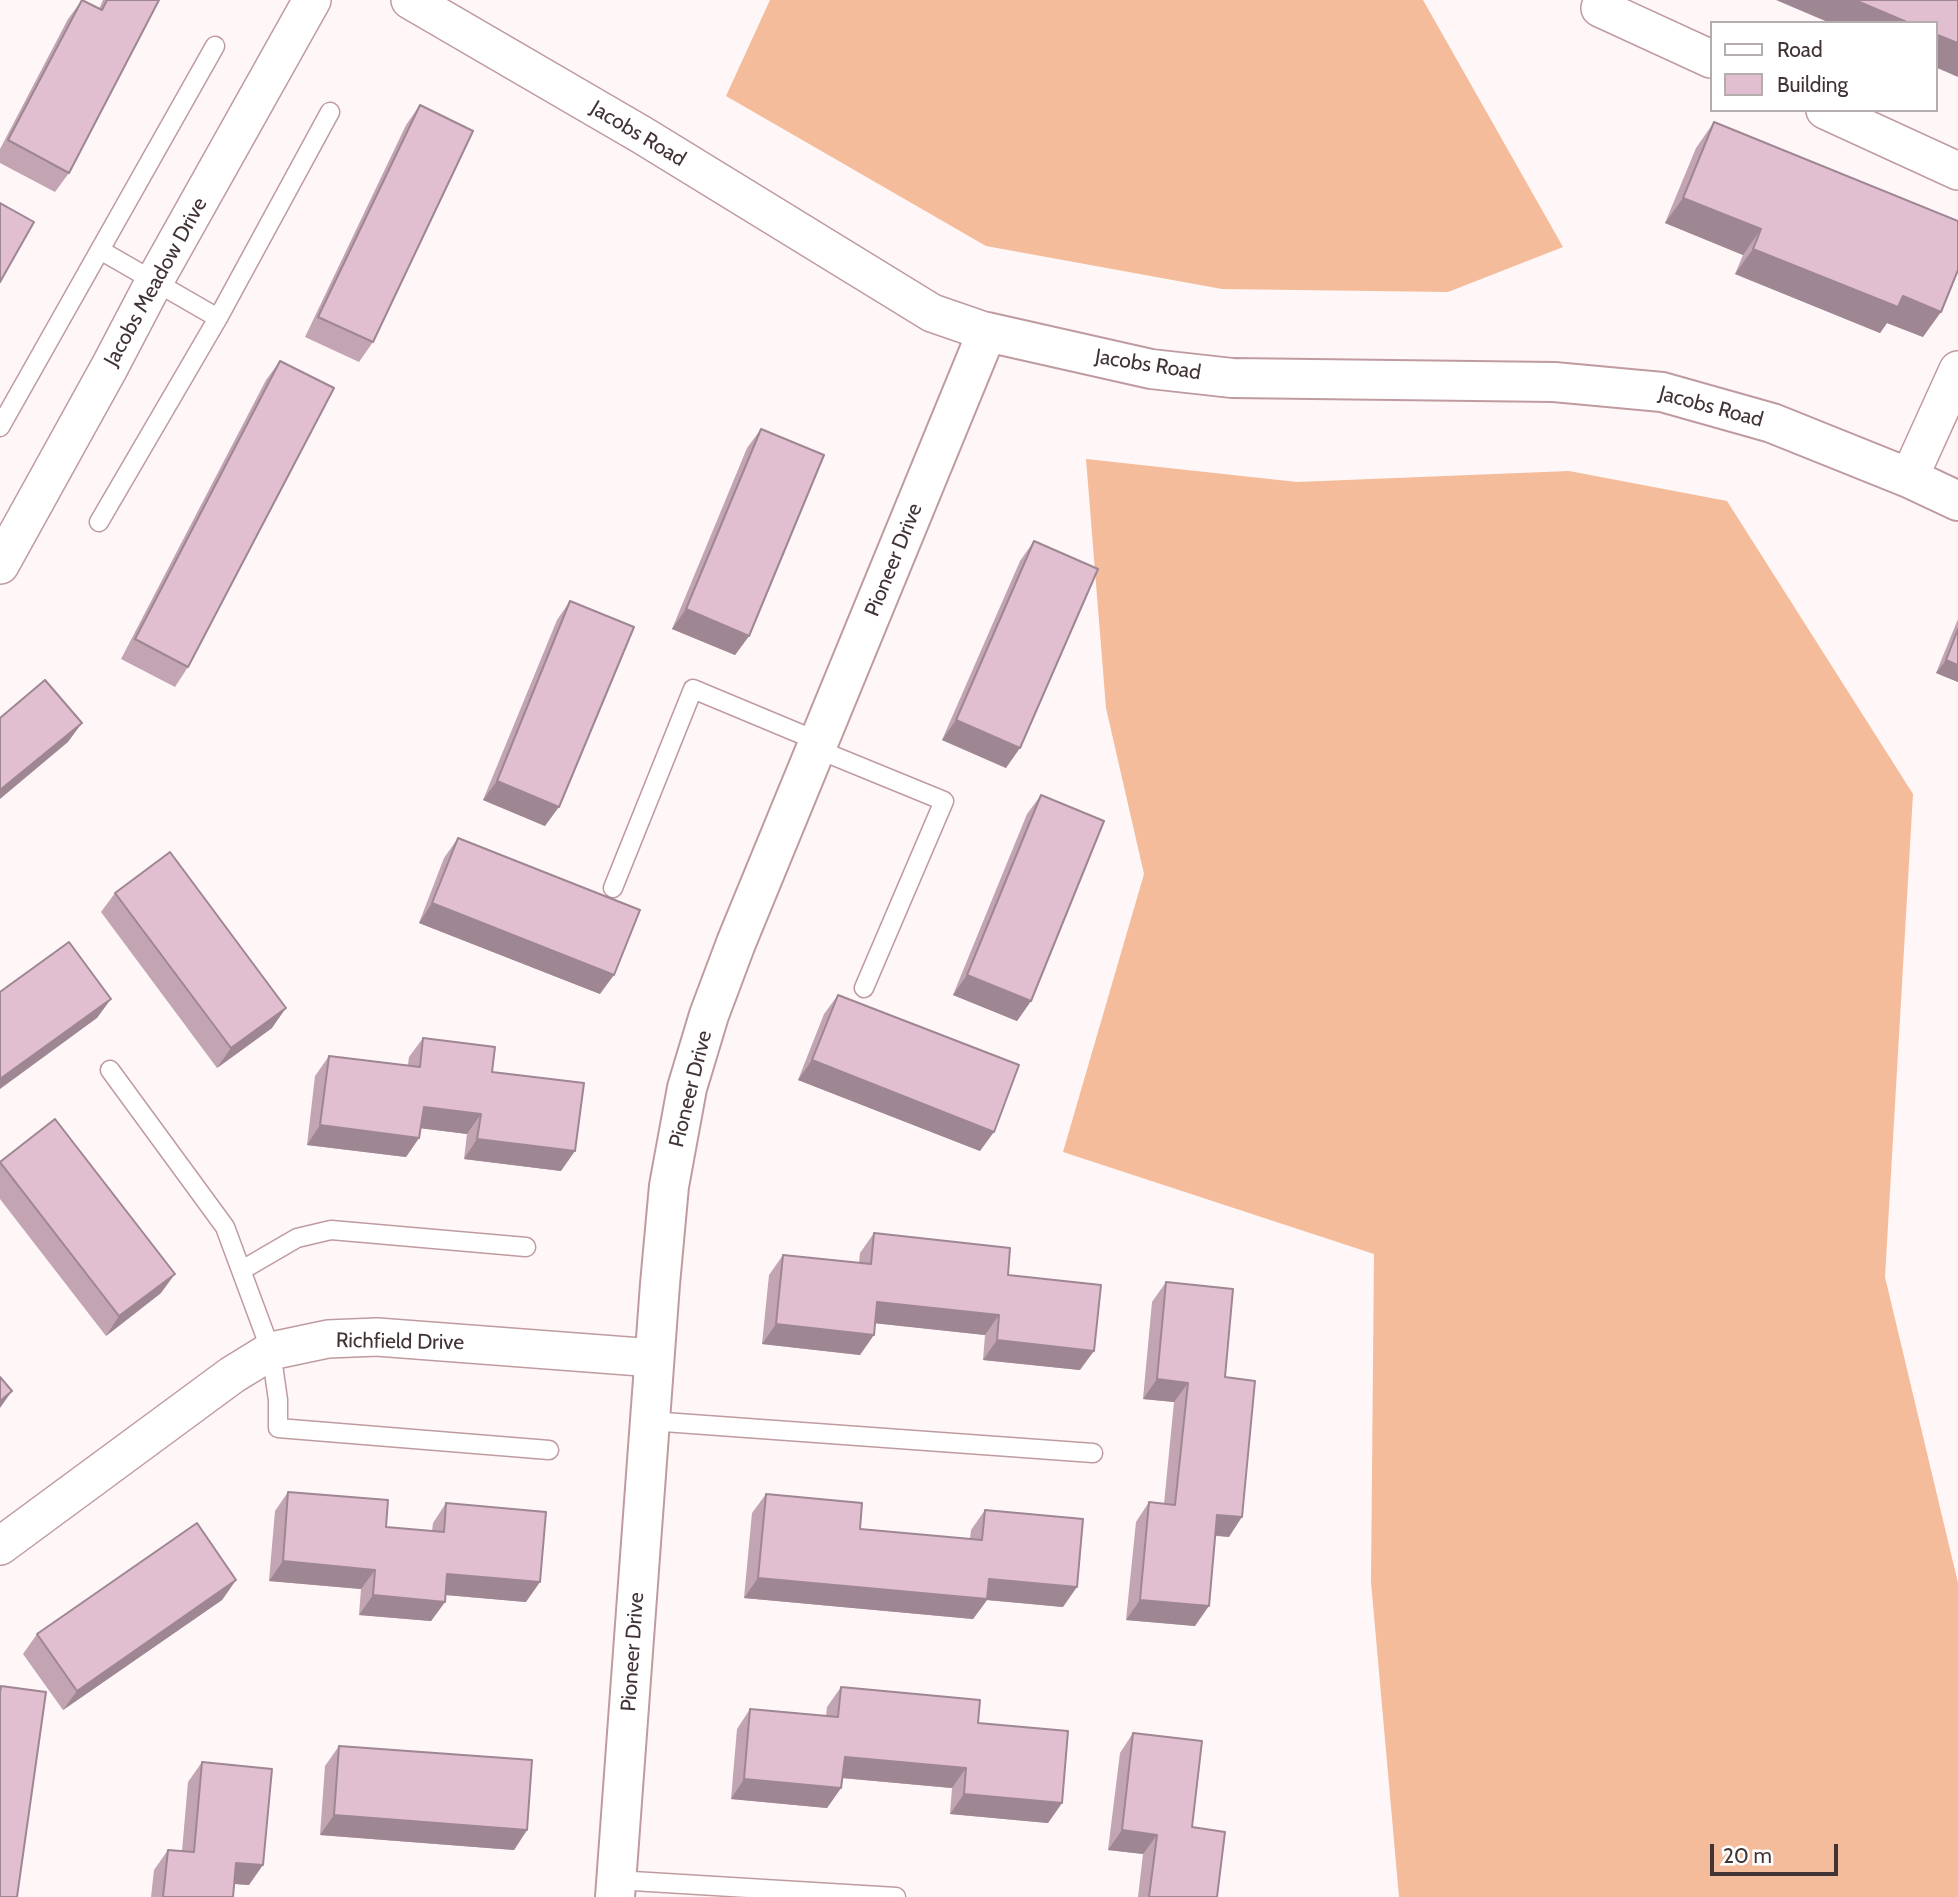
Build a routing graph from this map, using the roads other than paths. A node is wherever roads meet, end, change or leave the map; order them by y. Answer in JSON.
{"nodes":[{"id":1,"x":312,"y":0,"type":"edge"},
{"id":2,"x":410,"y":0,"type":"edge"},
{"id":3,"x":1600,"y":8,"type":"dead end"},
{"id":4,"x":215,"y":46,"type":"dead end"},
{"id":5,"x":1710,"y":59,"type":"edge"},
{"id":6,"x":330,"y":112,"type":"dead end"},
{"id":7,"x":1829,"y":112,"type":"edge"},
{"id":8,"x":1958,"y":171,"type":"edge"},
{"id":9,"x":100,"y":250,"type":"junction"},
{"id":10,"x":154,"y":282,"type":"junction"},
{"id":11,"x":218,"y":318,"type":"junction"},
{"id":12,"x":987,"y":332,"type":"junction"},
{"id":13,"x":1958,"y":370,"type":"edge"},
{"id":14,"x":0,"y":427,"type":"edge"},
{"id":15,"x":1909,"y":478,"type":"junction"},
{"id":16,"x":1958,"y":501,"type":"edge"},
{"id":17,"x":99,"y":522,"type":"dead end"},
{"id":18,"x":0,"y":565,"type":"edge"},
{"id":19,"x":818,"y":745,"type":"junction"},
{"id":20,"x":613,"y":888,"type":"dead end"},
{"id":21,"x":864,"y":988,"type":"dead end"},
{"id":22,"x":110,"y":1070,"type":"dead end"},
{"id":23,"x":526,"y":1247,"type":"dead end"},
{"id":24,"x":242,"y":1270,"type":"junction"},
{"id":25,"x":271,"y":1351,"type":"junction"},
{"id":26,"x":654,"y":1358,"type":"junction"},
{"id":27,"x":650,"y":1421,"type":"junction"},
{"id":28,"x":549,"y":1450,"type":"dead end"},
{"id":29,"x":1093,"y":1452,"type":"dead end"},
{"id":30,"x":0,"y":1546,"type":"edge"},
{"id":31,"x":616,"y":1888,"type":"edge"},
{"id":32,"x":896,"y":1897,"type":"edge"}],
"edges":[{"from":1,"to":10,"type":"street","name":"Jacobs Meadow Drive"},
{"from":2,"to":12,"type":"street","name":"Jacobs Road"},
{"from":3,"to":5,"type":"street"},
{"from":4,"to":9,"type":"lane"},
{"from":6,"to":11,"type":"lane"},
{"from":7,"to":8,"type":"street"},
{"from":9,"to":10,"type":"lane"},
{"from":9,"to":14,"type":"lane"},
{"from":10,"to":11,"type":"lane"},
{"from":10,"to":18,"type":"street","name":"Jacobs Meadow Drive"},
{"from":11,"to":17,"type":"lane"},
{"from":12,"to":15,"type":"street","name":"Jacobs Road"},
{"from":12,"to":19,"type":"street","name":"Pioneer Drive"},
{"from":13,"to":15,"type":"street"},
{"from":15,"to":16,"type":"street","name":"Jacobs Road"},
{"from":19,"to":20,"type":"lane"},
{"from":19,"to":21,"type":"lane"},
{"from":19,"to":26,"type":"street","name":"Pioneer Drive"},
{"from":22,"to":24,"type":"lane"},
{"from":23,"to":24,"type":"lane"},
{"from":24,"to":25,"type":"lane"},
{"from":25,"to":26,"type":"street","name":"Richfield Drive"},
{"from":25,"to":28,"type":"lane"},
{"from":25,"to":30,"type":"street","name":"Richfield Drive"},
{"from":26,"to":27,"type":"street","name":"Pioneer Drive"},
{"from":27,"to":29,"type":"lane"},
{"from":27,"to":31,"type":"street","name":"Pioneer Drive"},
{"from":31,"to":32,"type":"lane"}]}
